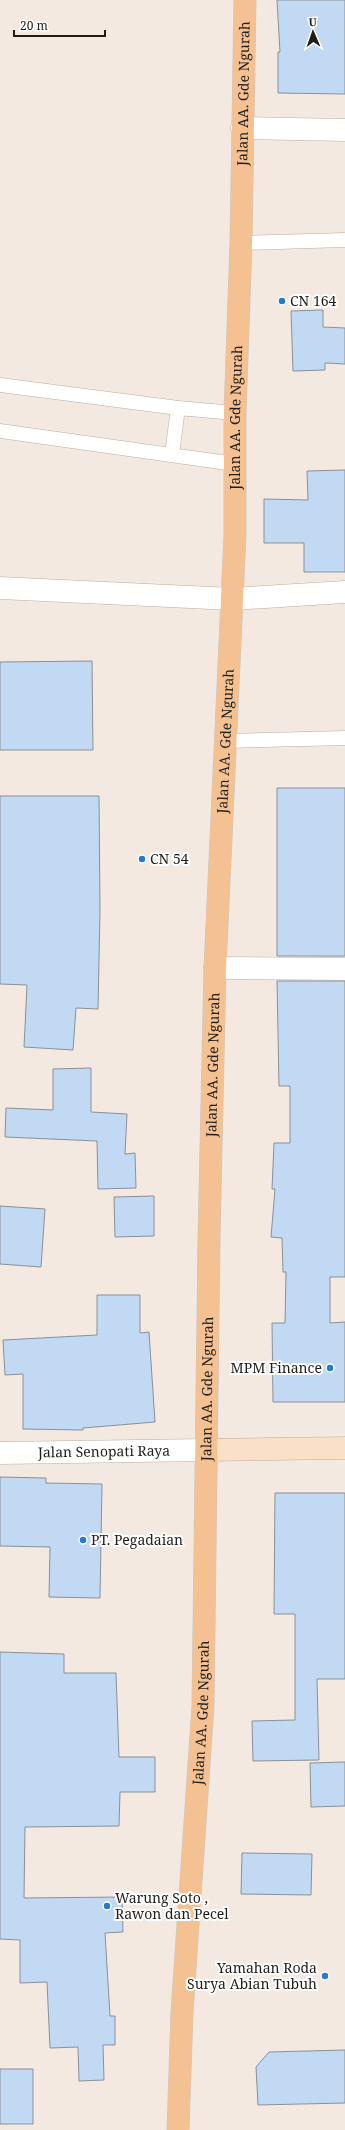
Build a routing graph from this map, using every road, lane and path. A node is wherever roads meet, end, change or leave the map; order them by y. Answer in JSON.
{"nodes":[{"id":1,"x":245,"y":0,"type":"edge"},
{"id":2,"x":242,"y":128,"type":"junction"},
{"id":3,"x":345,"y":130,"type":"edge"},
{"id":4,"x":345,"y":240,"type":"edge"},
{"id":5,"x":241,"y":243,"type":"junction"},
{"id":6,"x":0,"y":385,"type":"edge"},
{"id":7,"x":178,"y":408,"type":"junction"},
{"id":8,"x":235,"y":413,"type":"junction"},
{"id":9,"x":0,"y":431,"type":"edge"},
{"id":10,"x":172,"y":454,"type":"junction"},
{"id":11,"x":236,"y":464,"type":"junction"},
{"id":12,"x":0,"y":588,"type":"edge"},
{"id":13,"x":345,"y":592,"type":"edge"},
{"id":14,"x":232,"y":599,"type":"junction"},
{"id":15,"x":345,"y":738,"type":"edge"},
{"id":16,"x":227,"y":741,"type":"junction"},
{"id":17,"x":216,"y":968,"type":"junction"},
{"id":18,"x":345,"y":969,"type":"edge"},
{"id":19,"x":345,"y":1448,"type":"edge"},
{"id":20,"x":207,"y":1450,"type":"junction"},
{"id":21,"x":0,"y":1453,"type":"edge"},
{"id":22,"x":178,"y":2130,"type":"edge"}],
"edges":[{"from":1,"to":2,"type":"main road","name":"Jalan AA. Gde Ngurah"},
{"from":2,"to":3,"type":"street"},
{"from":2,"to":5,"type":"main road","name":"Jalan AA. Gde Ngurah"},
{"from":4,"to":5,"type":"lane"},
{"from":5,"to":8,"type":"main road","name":"Jalan AA. Gde Ngurah"},
{"from":6,"to":7,"type":"lane"},
{"from":7,"to":8,"type":"lane"},
{"from":7,"to":10,"type":"lane"},
{"from":8,"to":11,"type":"main road","name":"Jalan AA. Gde Ngurah"},
{"from":9,"to":10,"type":"lane"},
{"from":10,"to":11,"type":"lane"},
{"from":11,"to":14,"type":"main road","name":"Jalan AA. Gde Ngurah"},
{"from":12,"to":14,"type":"street"},
{"from":13,"to":14,"type":"street"},
{"from":14,"to":16,"type":"main road","name":"Jalan AA. Gde Ngurah"},
{"from":15,"to":16,"type":"lane"},
{"from":16,"to":17,"type":"main road","name":"Jalan AA. Gde Ngurah"},
{"from":17,"to":18,"type":"street"},
{"from":17,"to":20,"type":"main road","name":"Jalan AA. Gde Ngurah"},
{"from":19,"to":20,"type":"street"},
{"from":20,"to":21,"type":"street","name":"Jalan Senopati Raya"},
{"from":20,"to":22,"type":"main road","name":"Jalan AA. Gde Ngurah"}]}
